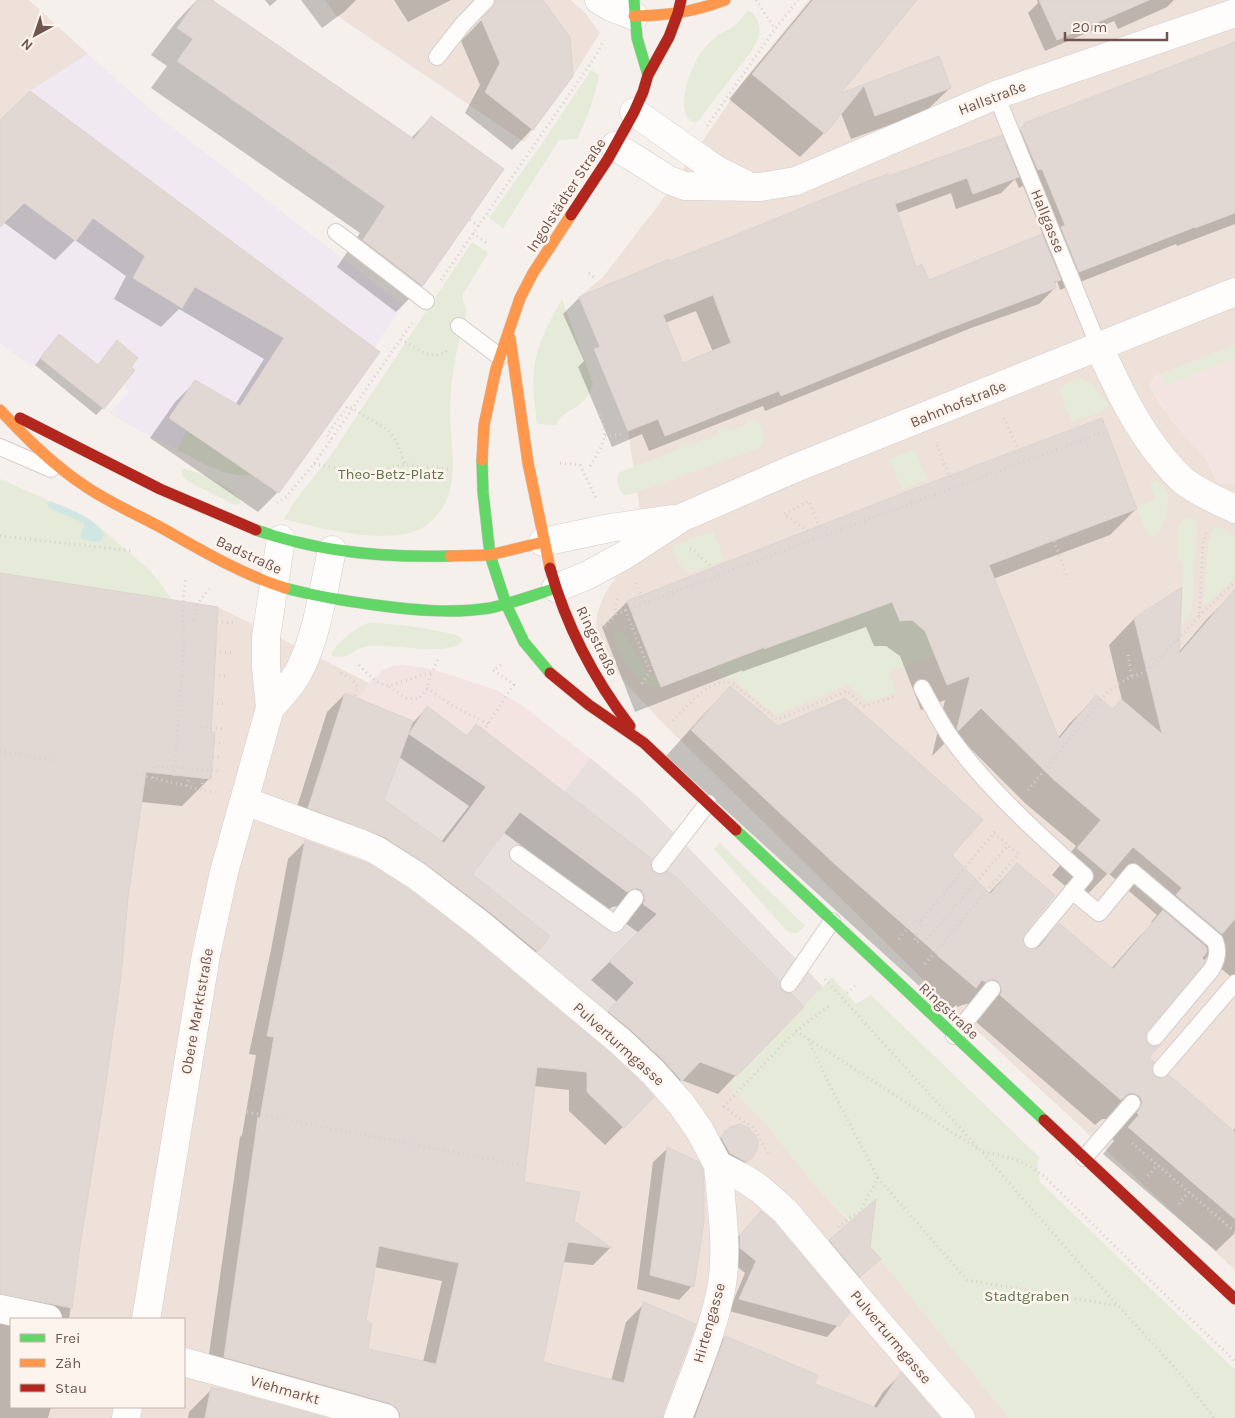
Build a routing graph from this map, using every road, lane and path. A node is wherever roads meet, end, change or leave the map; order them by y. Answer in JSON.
{"nodes":[{"id":1,"x":486,"y":0,"type":"edge"},
{"id":2,"x":599,"y":0,"type":"edge"},
{"id":3,"x":681,"y":0,"type":"edge"},
{"id":4,"x":724,"y":0,"type":"edge"},
{"id":5,"x":798,"y":0,"type":"edge"},
{"id":6,"x":756,"y":1,"type":"edge"},
{"id":7,"x":634,"y":8,"type":"edge"},
{"id":8,"x":678,"y":13,"type":"junction"},
{"id":9,"x":1235,"y":13,"type":"edge"},
{"id":10,"x":775,"y":29,"type":"junction"},
{"id":11,"x":603,"y":45,"type":"dead end"},
{"id":12,"x":437,"y":57,"type":"dead end"},
{"id":13,"x":648,"y":75,"type":"junction"},
{"id":14,"x":996,"y":95,"type":"junction"},
{"id":15,"x":634,"y":112,"type":"junction"},
{"id":16,"x":704,"y":131,"type":"dead end"},
{"id":17,"x":615,"y":146,"type":"junction"},
{"id":18,"x":751,"y":187,"type":"junction"},
{"id":19,"x":470,"y":220,"type":"dead end"},
{"id":20,"x":479,"y":226,"type":"junction"},
{"id":21,"x":336,"y":232,"type":"dead end"},
{"id":22,"x":473,"y":234,"type":"junction"},
{"id":23,"x":488,"y":244,"type":"dead end"},
{"id":24,"x":589,"y":273,"type":"dead end"},
{"id":25,"x":594,"y":277,"type":"dead end"},
{"id":26,"x":1235,"y":292,"type":"edge"},
{"id":27,"x":426,"y":301,"type":"junction"},
{"id":28,"x":459,"y":326,"type":"joint"},
{"id":29,"x":508,"y":331,"type":"junction"},
{"id":30,"x":401,"y":339,"type":"junction"},
{"id":31,"x":1099,"y":347,"type":"junction"},
{"id":32,"x":500,"y":357,"type":"junction"},
{"id":33,"x":0,"y":409,"type":"edge"},
{"id":34,"x":353,"y":409,"type":"junction"},
{"id":35,"x":599,"y":412,"type":"dead end"},
{"id":36,"x":334,"y":416,"type":"dead end"},
{"id":37,"x":338,"y":419,"type":"junction"},
{"id":38,"x":1107,"y":431,"type":"dead end"},
{"id":39,"x":622,"y":434,"type":"dead end"},
{"id":40,"x":605,"y":436,"type":"junction"},
{"id":41,"x":332,"y":439,"type":"junction"},
{"id":42,"x":0,"y":447,"type":"edge"},
{"id":43,"x":554,"y":463,"type":"dead end"},
{"id":44,"x":314,"y":464,"type":"junction"},
{"id":45,"x":405,"y":464,"type":"junction"},
{"id":46,"x":590,"y":466,"type":"dead end"},
{"id":47,"x":454,"y":469,"type":"dead end"},
{"id":48,"x":76,"y":480,"type":"junction"},
{"id":49,"x":270,"y":504,"type":"dead end"},
{"id":50,"x":599,"y":504,"type":"dead end"},
{"id":51,"x":1227,"y":505,"type":"edge"},
{"id":52,"x":681,"y":518,"type":"junction"},
{"id":53,"x":819,"y":526,"type":"dead end"},
{"id":54,"x":808,"y":531,"type":"dead end"},
{"id":55,"x":0,"y":536,"type":"edge"},
{"id":56,"x":282,"y":539,"type":"junction"},
{"id":57,"x":1054,"y":541,"type":"dead end"},
{"id":58,"x":543,"y":542,"type":"junction"},
{"id":59,"x":332,"y":550,"type":"junction"},
{"id":60,"x":139,"y":551,"type":"dead end"},
{"id":61,"x":684,"y":551,"type":"dead end"},
{"id":62,"x":490,"y":555,"type":"junction"},
{"id":63,"x":713,"y":568,"type":"dead end"},
{"id":64,"x":187,"y":570,"type":"dead end"},
{"id":65,"x":1068,"y":579,"type":"dead end"},
{"id":66,"x":635,"y":581,"type":"dead end"},
{"id":67,"x":1235,"y":582,"type":"edge"},
{"id":68,"x":274,"y":584,"type":"junction"},
{"id":69,"x":212,"y":585,"type":"dead end"},
{"id":70,"x":556,"y":588,"type":"junction"},
{"id":71,"x":623,"y":589,"type":"dead end"},
{"id":72,"x":322,"y":597,"type":"junction"},
{"id":73,"x":645,"y":602,"type":"junction"},
{"id":74,"x":506,"y":604,"type":"junction"},
{"id":75,"x":625,"y":610,"type":"junction"},
{"id":76,"x":616,"y":614,"type":"junction"},
{"id":77,"x":1199,"y":616,"type":"junction"},
{"id":78,"x":194,"y":620,"type":"dead end"},
{"id":79,"x":217,"y":622,"type":"dead end"},
{"id":80,"x":240,"y":623,"type":"dead end"},
{"id":81,"x":602,"y":628,"type":"dead end"},
{"id":82,"x":215,"y":652,"type":"dead end"},
{"id":83,"x":232,"y":653,"type":"dead end"},
{"id":84,"x":1128,"y":654,"type":"dead end"},
{"id":85,"x":438,"y":660,"type":"dead end"},
{"id":86,"x":359,"y":665,"type":"dead end"},
{"id":87,"x":493,"y":670,"type":"dead end"},
{"id":88,"x":432,"y":672,"type":"junction"},
{"id":89,"x":341,"y":673,"type":"dead end"},
{"id":90,"x":214,"y":675,"type":"dead end"},
{"id":91,"x":228,"y":676,"type":"dead end"},
{"id":92,"x":1132,"y":677,"type":"junction"},
{"id":93,"x":514,"y":684,"type":"junction"},
{"id":94,"x":388,"y":686,"type":"junction"},
{"id":95,"x":640,"y":686,"type":"dead end"},
{"id":96,"x":427,"y":688,"type":"junction"},
{"id":97,"x":922,"y":688,"type":"joint"},
{"id":98,"x":520,"y":689,"type":"dead end"},
{"id":99,"x":355,"y":696,"type":"dead end"},
{"id":100,"x":212,"y":703,"type":"dead end"},
{"id":101,"x":225,"y":704,"type":"dead end"},
{"id":102,"x":270,"y":708,"type":"junction"},
{"id":103,"x":673,"y":721,"type":"dead end"},
{"id":104,"x":202,"y":727,"type":"dead end"},
{"id":105,"x":222,"y":729,"type":"dead end"},
{"id":106,"x":214,"y":743,"type":"dead end"},
{"id":107,"x":221,"y":743,"type":"dead end"},
{"id":108,"x":644,"y":743,"type":"junction"},
{"id":109,"x":0,"y":751,"type":"edge"},
{"id":110,"x":213,"y":757,"type":"dead end"},
{"id":111,"x":220,"y":757,"type":"dead end"},
{"id":112,"x":59,"y":762,"type":"dead end"},
{"id":113,"x":176,"y":767,"type":"junction"},
{"id":114,"x":218,"y":771,"type":"dead end"},
{"id":115,"x":138,"y":774,"type":"dead end"},
{"id":116,"x":174,"y":776,"type":"dead end"},
{"id":117,"x":189,"y":777,"type":"dead end"},
{"id":118,"x":153,"y":778,"type":"junction"},
{"id":119,"x":203,"y":778,"type":"dead end"},
{"id":120,"x":187,"y":786,"type":"junction"},
{"id":121,"x":202,"y":789,"type":"junction"},
{"id":122,"x":245,"y":801,"type":"junction"},
{"id":123,"x":708,"y":803,"type":"junction"},
{"id":124,"x":1013,"y":809,"type":"junction"},
{"id":125,"x":1037,"y":832,"type":"junction"},
{"id":126,"x":994,"y":833,"type":"junction"},
{"id":127,"x":1008,"y":845,"type":"junction"},
{"id":128,"x":518,"y":854,"type":"dead end"},
{"id":129,"x":1019,"y":854,"type":"junction"},
{"id":130,"x":660,"y":865,"type":"dead end"},
{"id":131,"x":1072,"y":891,"type":"junction"},
{"id":132,"x":634,"y":898,"type":"dead end"},
{"id":133,"x":832,"y":921,"type":"junction"},
{"id":134,"x":921,"y":921,"type":"junction"},
{"id":135,"x":903,"y":933,"type":"dead end"},
{"id":136,"x":1032,"y":940,"type":"dead end"},
{"id":137,"x":940,"y":946,"type":"dead end"},
{"id":138,"x":806,"y":958,"type":"junction"},
{"id":139,"x":860,"y":983,"type":"dead end"},
{"id":140,"x":1235,"y":983,"type":"edge"},
{"id":141,"x":789,"y":984,"type":"dead end"},
{"id":142,"x":992,"y":989,"type":"dead end"},
{"id":143,"x":846,"y":993,"type":"dead end"},
{"id":144,"x":830,"y":1005,"type":"dead end"},
{"id":145,"x":796,"y":1032,"type":"junction"},
{"id":146,"x":954,"y":1036,"type":"junction"},
{"id":147,"x":1155,"y":1037,"type":"dead end"},
{"id":148,"x":808,"y":1039,"type":"junction"},
{"id":149,"x":1161,"y":1069,"type":"dead end"},
{"id":150,"x":730,"y":1100,"type":"dead end"},
{"id":151,"x":1132,"y":1103,"type":"dead end"},
{"id":152,"x":247,"y":1112,"type":"dead end"},
{"id":153,"x":1134,"y":1145,"type":"dead end"},
{"id":154,"x":982,"y":1152,"type":"junction"},
{"id":155,"x":1084,"y":1158,"type":"junction"},
{"id":156,"x":718,"y":1165,"type":"junction"},
{"id":157,"x":1157,"y":1165,"type":"junction"},
{"id":158,"x":525,"y":1166,"type":"dead end"},
{"id":159,"x":1148,"y":1177,"type":"dead end"},
{"id":160,"x":878,"y":1178,"type":"junction"},
{"id":161,"x":1189,"y":1192,"type":"junction"},
{"id":162,"x":1179,"y":1204,"type":"dead end"},
{"id":163,"x":847,"y":1219,"type":"dead end"},
{"id":164,"x":1235,"y":1232,"type":"edge"},
{"id":165,"x":1235,"y":1299,"type":"edge"},
{"id":166,"x":1118,"y":1306,"type":"junction"},
{"id":167,"x":0,"y":1309,"type":"edge"},
{"id":168,"x":43,"y":1318,"type":"edge"},
{"id":169,"x":146,"y":1318,"type":"edge"},
{"id":170,"x":1235,"y":1361,"type":"edge"},
{"id":171,"x":185,"y":1362,"type":"edge"},
{"id":172,"x":385,"y":1418,"type":"edge"},
{"id":173,"x":678,"y":1418,"type":"edge"},
{"id":174,"x":961,"y":1418,"type":"edge"},
{"id":175,"x":1214,"y":1418,"type":"edge"}],
"edges":[{"from":1,"to":12,"type":"lane"},
{"from":2,"to":7,"type":"street"},
{"from":3,"to":8,"type":"main road","name":"Ingolstädter Straße"},
{"from":4,"to":8,"type":"main road"},
{"from":5,"to":10,"type":"path"},
{"from":6,"to":10,"type":"path"},
{"from":7,"to":8,"type":"main road"},
{"from":7,"to":13,"type":"main road"},
{"from":8,"to":13,"type":"main road","name":"Ingolstädter Straße"},
{"from":9,"to":14,"type":"street","name":"Hallstraße"},
{"from":10,"to":16,"type":"path"},
{"from":11,"to":20,"type":"path"},
{"from":13,"to":15,"type":"main road","name":"Ingolstädter Straße"},
{"from":14,"to":18,"type":"street","name":"Hallstraße"},
{"from":14,"to":31,"type":"lane","name":"Hallgasse"},
{"from":15,"to":17,"type":"main road","name":"Ingolstädter Straße"},
{"from":15,"to":18,"type":"street"},
{"from":17,"to":18,"type":"street","name":"Hallstraße"},
{"from":17,"to":29,"type":"main road","name":"Ingolstädter Straße"},
{"from":19,"to":20,"type":"path"},
{"from":20,"to":22,"type":"path"},
{"from":21,"to":27,"type":"lane"},
{"from":22,"to":23,"type":"path"},
{"from":22,"to":27,"type":"path"},
{"from":24,"to":25,"type":"path"},
{"from":26,"to":31,"type":"street","name":"Bahnhofstraße"},
{"from":27,"to":30,"type":"path"},
{"from":28,"to":30,"type":"path"},
{"from":28,"to":32,"type":"lane"},
{"from":29,"to":32,"type":"main road","name":"Ingolstädter Straße"},
{"from":29,"to":58,"type":"main road","name":"Ingolstädter Straße"},
{"from":30,"to":34,"type":"path"},
{"from":31,"to":51,"type":"street"},
{"from":31,"to":52,"type":"street","name":"Bahnhofstraße"},
{"from":32,"to":62,"type":"main road","name":"Ingolstädter Straße"},
{"from":33,"to":48,"type":"main road","name":"Badstraße"},
{"from":33,"to":56,"type":"main road","name":"Badstraße"},
{"from":34,"to":37,"type":"path"},
{"from":34,"to":41,"type":"path"},
{"from":34,"to":45,"type":"path"},
{"from":35,"to":40,"type":"path"},
{"from":36,"to":37,"type":"path"},
{"from":37,"to":41,"type":"path"},
{"from":38,"to":73,"type":"path"},
{"from":39,"to":40,"type":"path"},
{"from":40,"to":46,"type":"path"},
{"from":41,"to":44,"type":"path"},
{"from":42,"to":48,"type":"lane"},
{"from":43,"to":50,"type":"path"},
{"from":44,"to":45,"type":"path"},
{"from":44,"to":49,"type":"path"},
{"from":45,"to":47,"type":"path"},
{"from":48,"to":68,"type":"main road","name":"Badstraße"},
{"from":51,"to":77,"type":"path"},
{"from":52,"to":58,"type":"street","name":"Bahnhofstraße"},
{"from":52,"to":70,"type":"street","name":"Bahnhofstraße"},
{"from":53,"to":54,"type":"path"},
{"from":55,"to":60,"type":"path"},
{"from":56,"to":59,"type":"main road","name":"Badstraße"},
{"from":56,"to":68,"type":"street","name":"Obere Marktstraße"},
{"from":57,"to":65,"type":"path"},
{"from":58,"to":62,"type":"main road","name":"Badstraße"},
{"from":58,"to":70,"type":"main road","name":"Ringstraße"},
{"from":59,"to":62,"type":"main road","name":"Badstraße"},
{"from":59,"to":72,"type":"street","name":"Obere Marktstraße"},
{"from":61,"to":63,"type":"path"},
{"from":62,"to":74,"type":"main road","name":"Ingolstädter Straße"},
{"from":64,"to":113,"type":"path"},
{"from":66,"to":73,"type":"path"},
{"from":67,"to":77,"type":"path"},
{"from":68,"to":72,"type":"main road","name":"Badstraße"},
{"from":68,"to":102,"type":"street","name":"Obere Marktstraße"},
{"from":69,"to":78,"type":"path"},
{"from":70,"to":74,"type":"main road","name":"Badstraße"},
{"from":70,"to":108,"type":"main road","name":"Ringstraße"},
{"from":71,"to":76,"type":"path"},
{"from":72,"to":74,"type":"main road","name":"Badstraße"},
{"from":72,"to":102,"type":"street","name":"Obere Marktstraße"},
{"from":73,"to":75,"type":"path"},
{"from":74,"to":108,"type":"main road","name":"Ringstraße"},
{"from":75,"to":76,"type":"path"},
{"from":75,"to":95,"type":"path"},
{"from":76,"to":81,"type":"path"},
{"from":77,"to":92,"type":"path"},
{"from":79,"to":80,"type":"path"},
{"from":82,"to":83,"type":"path"},
{"from":84,"to":92,"type":"path"},
{"from":85,"to":88,"type":"path"},
{"from":86,"to":94,"type":"path"},
{"from":87,"to":93,"type":"path"},
{"from":88,"to":94,"type":"path"},
{"from":88,"to":96,"type":"path"},
{"from":89,"to":99,"type":"path"},
{"from":90,"to":91,"type":"path"},
{"from":92,"to":124,"type":"path"},
{"from":93,"to":96,"type":"path"},
{"from":93,"to":98,"type":"path"},
{"from":94,"to":96,"type":"path"},
{"from":97,"to":103,"type":"path"},
{"from":97,"to":124,"type":"lane"},
{"from":100,"to":101,"type":"path"},
{"from":102,"to":122,"type":"street","name":"Obere Marktstraße"},
{"from":104,"to":105,"type":"path"},
{"from":106,"to":107,"type":"path"},
{"from":108,"to":123,"type":"main road","name":"Ringstraße"},
{"from":109,"to":112,"type":"path"},
{"from":110,"to":111,"type":"path"},
{"from":113,"to":114,"type":"path"},
{"from":113,"to":116,"type":"path"},
{"from":113,"to":118,"type":"path"},
{"from":115,"to":118,"type":"path"},
{"from":117,"to":120,"type":"path"},
{"from":118,"to":120,"type":"path"},
{"from":119,"to":121,"type":"path"},
{"from":120,"to":121,"type":"path"},
{"from":121,"to":122,"type":"path"},
{"from":122,"to":156,"type":"street","name":"Pulverturmgasse"},
{"from":122,"to":169,"type":"street","name":"Obere Marktstraße"},
{"from":123,"to":130,"type":"lane"},
{"from":123,"to":133,"type":"main road","name":"Ringstraße"},
{"from":124,"to":125,"type":"lane"},
{"from":124,"to":126,"type":"path"},
{"from":125,"to":129,"type":"path"},
{"from":125,"to":131,"type":"lane"},
{"from":126,"to":127,"type":"path"},
{"from":126,"to":134,"type":"path"},
{"from":127,"to":129,"type":"path"},
{"from":127,"to":134,"type":"path"},
{"from":128,"to":132,"type":"lane"},
{"from":129,"to":137,"type":"path"},
{"from":131,"to":136,"type":"lane"},
{"from":131,"to":147,"type":"lane"},
{"from":133,"to":138,"type":"lane"},
{"from":133,"to":146,"type":"main road","name":"Ringstraße"},
{"from":134,"to":135,"type":"path"},
{"from":138,"to":141,"type":"lane"},
{"from":138,"to":154,"type":"path"},
{"from":139,"to":143,"type":"path"},
{"from":140,"to":149,"type":"lane"},
{"from":142,"to":146,"type":"lane"},
{"from":144,"to":145,"type":"path"},
{"from":145,"to":148,"type":"path"},
{"from":145,"to":150,"type":"path"},
{"from":146,"to":155,"type":"main road","name":"Ringstraße"},
{"from":148,"to":154,"type":"path"},
{"from":148,"to":160,"type":"path"},
{"from":151,"to":155,"type":"lane"},
{"from":152,"to":158,"type":"path"},
{"from":153,"to":157,"type":"path"},
{"from":154,"to":166,"type":"path"},
{"from":154,"to":170,"type":"path"},
{"from":155,"to":165,"type":"main road","name":"Ringstraße"},
{"from":156,"to":173,"type":"street","name":"Hirtengasse"},
{"from":156,"to":174,"type":"street","name":"Pulverturmgasse"},
{"from":157,"to":159,"type":"path"},
{"from":157,"to":161,"type":"path"},
{"from":160,"to":163,"type":"path"},
{"from":160,"to":166,"type":"path"},
{"from":161,"to":162,"type":"path"},
{"from":161,"to":164,"type":"path"},
{"from":166,"to":175,"type":"path"},
{"from":167,"to":168,"type":"street"},
{"from":171,"to":172,"type":"street","name":"Viehmarkt"}]}
